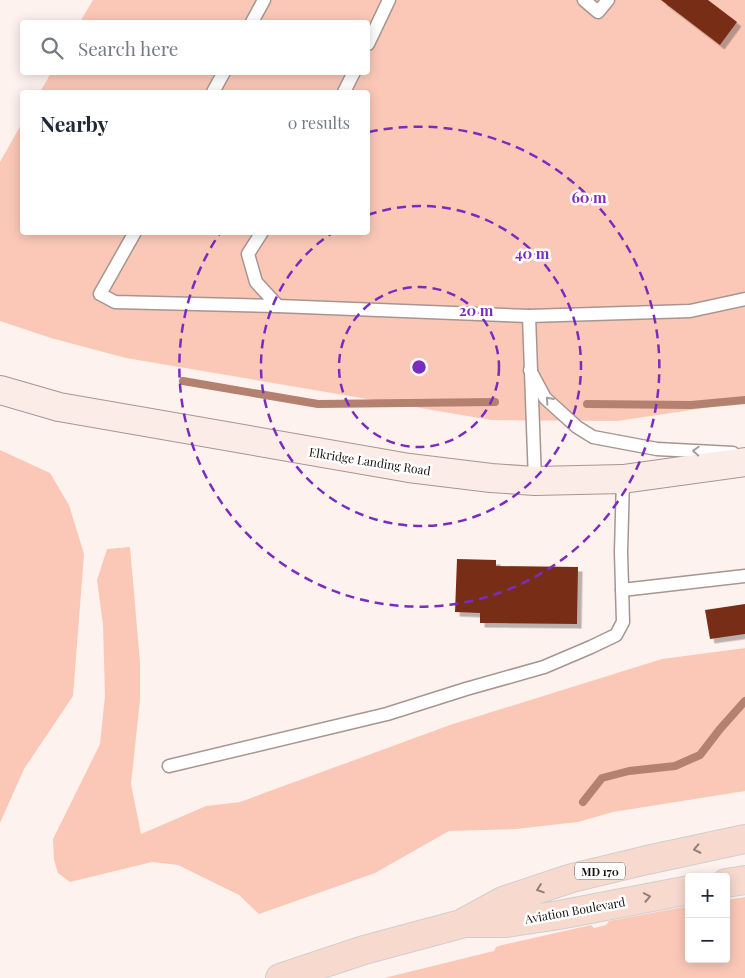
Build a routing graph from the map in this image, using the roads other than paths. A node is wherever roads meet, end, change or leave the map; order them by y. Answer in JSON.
{"nodes":[{"id":1,"x":264,"y":0,"type":"edge"},
{"id":2,"x":389,"y":0,"type":"edge"},
{"id":3,"x":584,"y":0,"type":"edge"},
{"id":4,"x":608,"y":0,"type":"edge"},
{"id":5,"x":253,"y":20,"type":"edge"},
{"id":6,"x":370,"y":40,"type":"edge"},
{"id":7,"x":222,"y":75,"type":"edge"},
{"id":8,"x":352,"y":75,"type":"edge"},
{"id":9,"x":213,"y":90,"type":"edge"},
{"id":10,"x":345,"y":90,"type":"edge"},
{"id":11,"x":132,"y":235,"type":"edge"},
{"id":12,"x":260,"y":235,"type":"edge"},
{"id":13,"x":745,"y":299,"type":"edge"},
{"id":14,"x":278,"y":306,"type":"junction"},
{"id":15,"x":529,"y":316,"type":"junction"},
{"id":16,"x":530,"y":370,"type":"junction"},
{"id":17,"x":0,"y":390,"type":"edge"},
{"id":18,"x":745,"y":454,"type":"edge"},
{"id":19,"x":745,"y":462,"type":"edge"},
{"id":20,"x":623,"y":479,"type":"junction"},
{"id":21,"x":535,"y":481,"type":"junction"},
{"id":22,"x":745,"y":576,"type":"edge"},
{"id":23,"x":622,"y":590,"type":"junction"},
{"id":24,"x":169,"y":766,"type":"dead end"},
{"id":25,"x":745,"y":840,"type":"edge"},
{"id":26,"x":745,"y":880,"type":"edge"},
{"id":27,"x":730,"y":883,"type":"edge"},
{"id":28,"x":685,"y":891,"type":"edge"},
{"id":29,"x":461,"y":924,"type":"junction"},
{"id":30,"x":280,"y":978,"type":"edge"}],
"edges":[{"from":1,"to":5,"type":"lane"},
{"from":2,"to":6,"type":"lane"},
{"from":3,"to":4,"type":"lane"},
{"from":7,"to":9,"type":"lane"},
{"from":8,"to":10,"type":"lane"},
{"from":11,"to":14,"type":"lane"},
{"from":12,"to":14,"type":"lane"},
{"from":13,"to":15,"type":"lane"},
{"from":14,"to":15,"type":"lane"},
{"from":15,"to":16,"type":"lane"},
{"from":18,"to":16,"type":"lane","one_way":true},
{"from":16,"to":21,"type":"lane"},
{"from":17,"to":21,"type":"main road","name":"Elkridge Landing Road"},
{"from":19,"to":20,"type":"main road","name":"Elkridge Landing Road"},
{"from":20,"to":21,"type":"main road","name":"Elkridge Landing Road"},
{"from":20,"to":23,"type":"lane"},
{"from":22,"to":23,"type":"lane"},
{"from":23,"to":24,"type":"lane"},
{"from":25,"to":29,"type":"main road","name":"Aviation Boulevard","number":"MD 170","one_way":true},
{"from":26,"to":27,"type":"main road"},
{"from":29,"to":28,"type":"main road","name":"Aviation Boulevard","number":"MD 170","one_way":true},
{"from":29,"to":30,"type":"main road","name":"Aviation Boulevard","number":"MD 170"}]}
